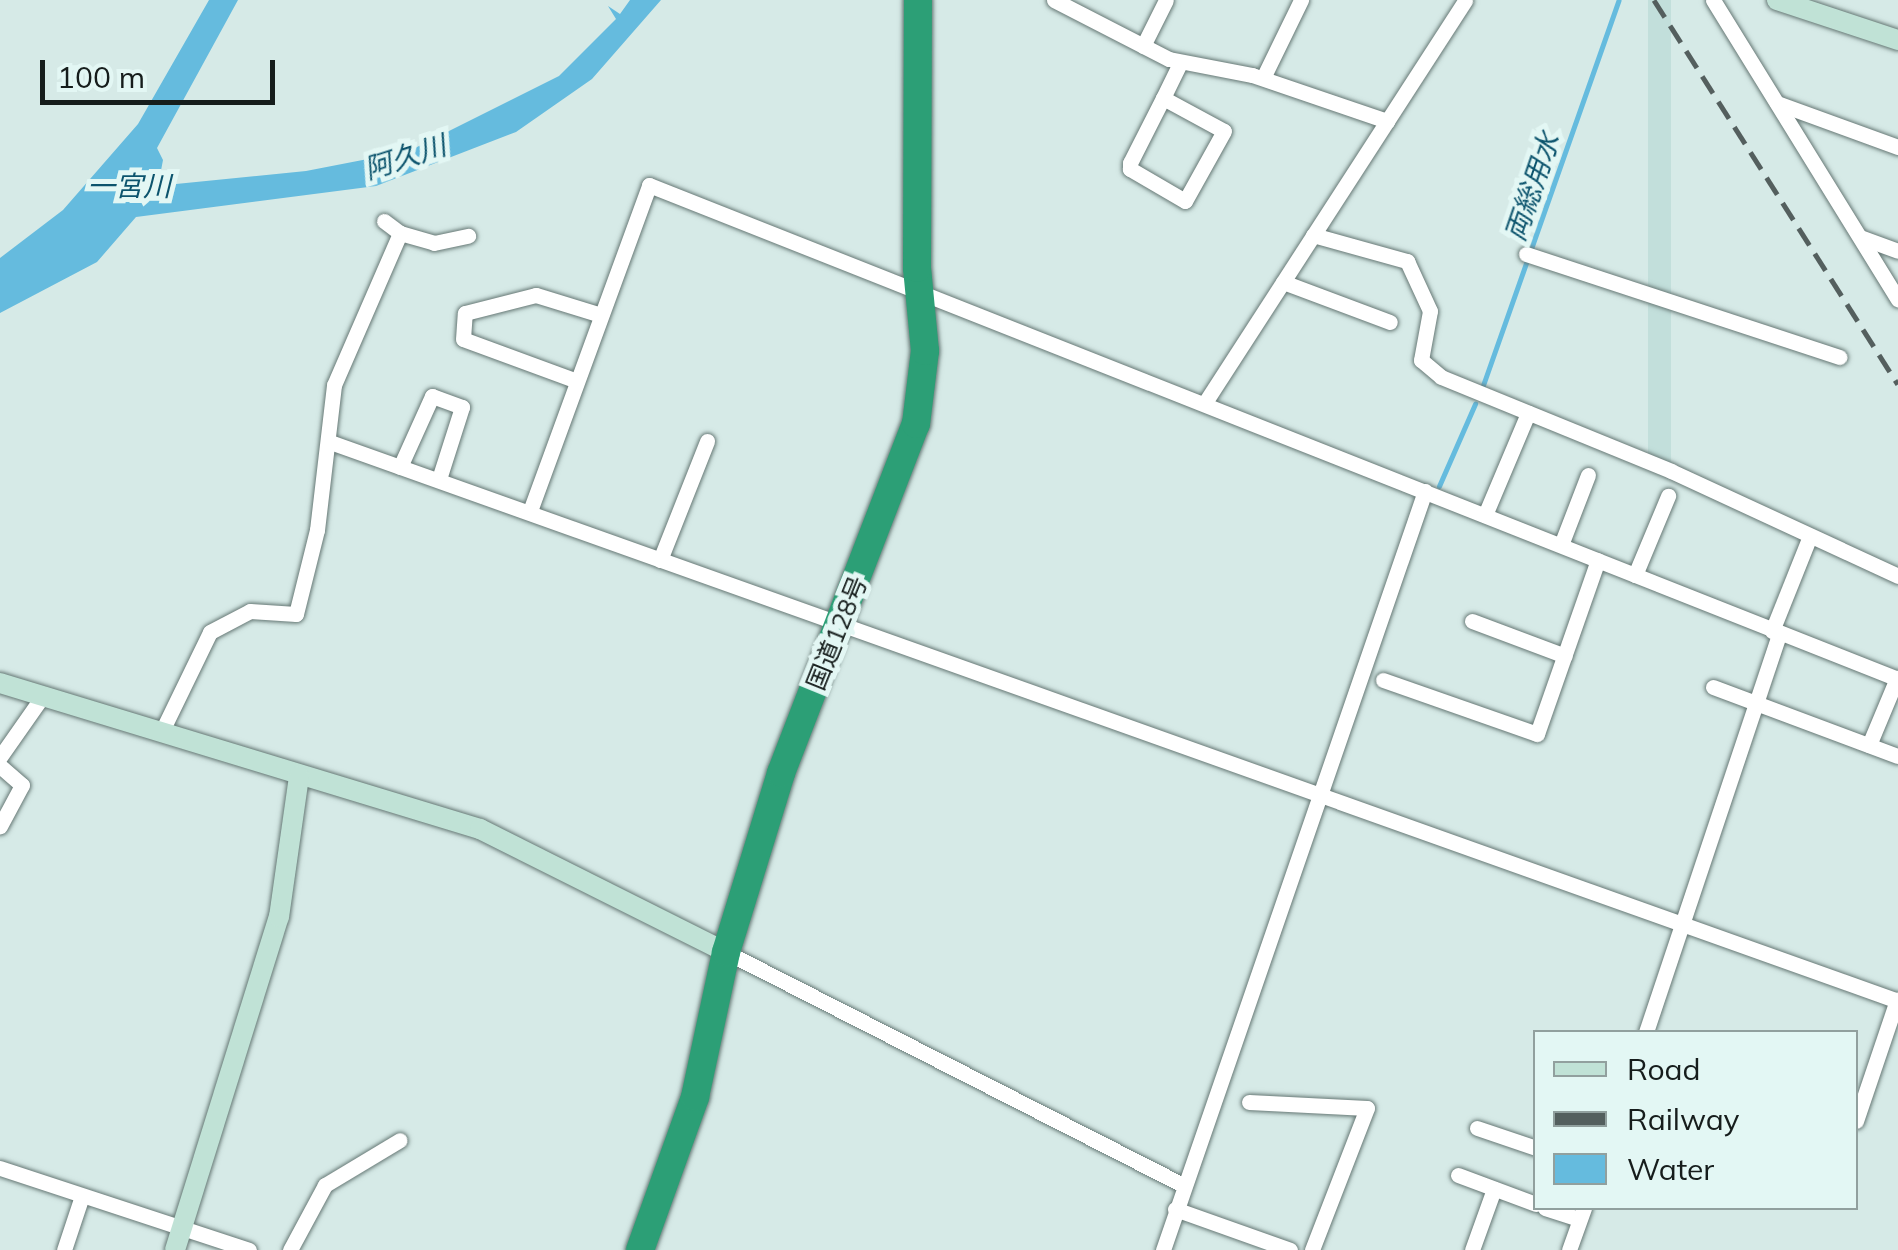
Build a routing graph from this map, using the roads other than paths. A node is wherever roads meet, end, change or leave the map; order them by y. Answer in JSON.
{"nodes":[{"id":1,"x":1166,"y":0,"type":"edge"},
{"id":2,"x":1302,"y":0,"type":"edge"},
{"id":3,"x":1442,"y":0,"type":"edge"},
{"id":4,"x":1713,"y":0,"type":"edge"},
{"id":5,"x":1777,"y":0,"type":"edge"},
{"id":6,"x":1065,"y":2,"type":"edge"},
{"id":7,"x":1463,"y":4,"type":"edge"},
{"id":8,"x":922,"y":6,"type":"edge"},
{"id":9,"x":1898,"y":40,"type":"edge"},
{"id":10,"x":1143,"y":46,"type":"junction"},
{"id":11,"x":1180,"y":63,"type":"junction"},
{"id":12,"x":1264,"y":78,"type":"junction"},
{"id":13,"x":1163,"y":98,"type":"junction"},
{"id":14,"x":1777,"y":104,"type":"junction"},
{"id":15,"x":1387,"y":122,"type":"junction"},
{"id":16,"x":1898,"y":147,"type":"edge"},
{"id":17,"x":384,"y":220,"type":"dead end"},
{"id":18,"x":400,"y":233,"type":"junction"},
{"id":19,"x":1313,"y":235,"type":"junction"},
{"id":20,"x":468,"y":236,"type":"dead end"},
{"id":21,"x":1860,"y":237,"type":"junction"},
{"id":22,"x":1898,"y":251,"type":"edge"},
{"id":23,"x":1530,"y":255,"type":"dead end"},
{"id":24,"x":1283,"y":282,"type":"junction"},
{"id":25,"x":919,"y":296,"type":"junction"},
{"id":26,"x":1898,"y":299,"type":"edge"},
{"id":27,"x":602,"y":315,"type":"junction"},
{"id":28,"x":1390,"y":322,"type":"dead end"},
{"id":29,"x":1840,"y":357,"type":"dead end"},
{"id":30,"x":577,"y":382,"type":"junction"},
{"id":31,"x":1206,"y":401,"type":"junction"},
{"id":32,"x":1528,"y":413,"type":"junction"},
{"id":33,"x":707,"y":441,"type":"dead end"},
{"id":34,"x":330,"y":442,"type":"junction"},
{"id":35,"x":400,"y":466,"type":"junction"},
{"id":36,"x":1588,"y":475,"type":"dead end"},
{"id":37,"x":439,"y":479,"type":"junction"},
{"id":38,"x":1426,"y":492,"type":"junction"},
{"id":39,"x":1668,"y":496,"type":"dead end"},
{"id":40,"x":530,"y":511,"type":"junction"},
{"id":41,"x":1486,"y":515,"type":"junction"},
{"id":42,"x":1810,"y":536,"type":"junction"},
{"id":43,"x":1562,"y":546,"type":"junction"},
{"id":44,"x":660,"y":560,"type":"junction"},
{"id":45,"x":1598,"y":560,"type":"junction"},
{"id":46,"x":1635,"y":575,"type":"junction"},
{"id":47,"x":1898,"y":576,"type":"edge"},
{"id":48,"x":1472,"y":621,"type":"dead end"},
{"id":49,"x":840,"y":628,"type":"junction"},
{"id":50,"x":1776,"y":633,"type":"junction"},
{"id":51,"x":1564,"y":656,"type":"junction"},
{"id":52,"x":1898,"y":678,"type":"edge"},
{"id":53,"x":1383,"y":680,"type":"dead end"},
{"id":54,"x":0,"y":683,"type":"edge"},
{"id":55,"x":1713,"y":687,"type":"dead end"},
{"id":56,"x":42,"y":696,"type":"junction"},
{"id":57,"x":1758,"y":704,"type":"junction"},
{"id":58,"x":1892,"y":709,"type":"edge"},
{"id":59,"x":160,"y":733,"type":"junction"},
{"id":60,"x":1870,"y":745,"type":"junction"},
{"id":61,"x":1898,"y":756,"type":"edge"},
{"id":62,"x":0,"y":757,"type":"edge"},
{"id":63,"x":0,"y":766,"type":"edge"},
{"id":64,"x":299,"y":776,"type":"junction"},
{"id":65,"x":1320,"y":792,"type":"junction"},
{"id":66,"x":0,"y":826,"type":"edge"},
{"id":67,"x":1684,"y":925,"type":"junction"},
{"id":68,"x":726,"y":952,"type":"junction"},
{"id":69,"x":1897,"y":1000,"type":"edge"},
{"id":70,"x":1647,"y":1030,"type":"edge"},
{"id":71,"x":1249,"y":1102,"type":"dead end"},
{"id":72,"x":1858,"y":1115,"type":"edge"},
{"id":73,"x":1477,"y":1128,"type":"dead end"},
{"id":74,"x":400,"y":1140,"type":"dead end"},
{"id":75,"x":1533,"y":1147,"type":"edge"},
{"id":76,"x":0,"y":1168,"type":"edge"},
{"id":77,"x":1458,"y":1175,"type":"dead end"},
{"id":78,"x":1182,"y":1184,"type":"junction"},
{"id":79,"x":1494,"y":1189,"type":"junction"},
{"id":80,"x":82,"y":1196,"type":"junction"},
{"id":81,"x":1533,"y":1203,"type":"edge"},
{"id":82,"x":1175,"y":1209,"type":"junction"},
{"id":83,"x":1581,"y":1214,"type":"edge"},
{"id":84,"x":178,"y":1240,"type":"edge"},
{"id":85,"x":64,"y":1250,"type":"edge"},
{"id":86,"x":250,"y":1250,"type":"edge"},
{"id":87,"x":290,"y":1250,"type":"edge"},
{"id":88,"x":640,"y":1250,"type":"edge"},
{"id":89,"x":1163,"y":1250,"type":"edge"},
{"id":90,"x":1290,"y":1250,"type":"edge"},
{"id":91,"x":1312,"y":1250,"type":"edge"},
{"id":92,"x":1472,"y":1250,"type":"edge"},
{"id":93,"x":1569,"y":1250,"type":"edge"}],
"edges":[{"from":1,"to":10,"type":"street"},
{"from":2,"to":12,"type":"street"},
{"from":3,"to":7,"type":"street"},
{"from":4,"to":14,"type":"street"},
{"from":5,"to":9,"type":"street"},
{"from":6,"to":10,"type":"street"},
{"from":7,"to":15,"type":"street"},
{"from":8,"to":25,"type":"highway","name":"国道128号"},
{"from":10,"to":11,"type":"street"},
{"from":11,"to":12,"type":"street"},
{"from":11,"to":13,"type":"street"},
{"from":12,"to":15,"type":"street"},
{"from":13,"to":13,"type":"street"},
{"from":14,"to":16,"type":"street"},
{"from":14,"to":21,"type":"street"},
{"from":15,"to":19,"type":"street"},
{"from":17,"to":18,"type":"street"},
{"from":18,"to":20,"type":"street"},
{"from":18,"to":34,"type":"street"},
{"from":19,"to":24,"type":"street"},
{"from":19,"to":32,"type":"street"},
{"from":21,"to":22,"type":"street"},
{"from":21,"to":26,"type":"street"},
{"from":23,"to":29,"type":"street"},
{"from":24,"to":28,"type":"street"},
{"from":24,"to":31,"type":"street"},
{"from":25,"to":27,"type":"street"},
{"from":25,"to":31,"type":"street"},
{"from":25,"to":49,"type":"highway","name":"国道128号"},
{"from":27,"to":30,"type":"street"},
{"from":27,"to":30,"type":"street"},
{"from":30,"to":40,"type":"street"},
{"from":31,"to":38,"type":"street"},
{"from":32,"to":41,"type":"street"},
{"from":32,"to":42,"type":"street"},
{"from":33,"to":44,"type":"street"},
{"from":34,"to":35,"type":"street"},
{"from":34,"to":59,"type":"street"},
{"from":35,"to":37,"type":"street"},
{"from":35,"to":37,"type":"street"},
{"from":36,"to":43,"type":"street"},
{"from":37,"to":40,"type":"street"},
{"from":38,"to":41,"type":"street"},
{"from":38,"to":65,"type":"street"},
{"from":39,"to":46,"type":"street"},
{"from":40,"to":44,"type":"street"},
{"from":41,"to":43,"type":"street"},
{"from":42,"to":47,"type":"street"},
{"from":42,"to":50,"type":"street"},
{"from":43,"to":45,"type":"street"},
{"from":44,"to":49,"type":"street"},
{"from":45,"to":46,"type":"street"},
{"from":45,"to":51,"type":"street"},
{"from":46,"to":50,"type":"street"},
{"from":48,"to":51,"type":"street"},
{"from":49,"to":65,"type":"street"},
{"from":49,"to":68,"type":"highway","name":"国道128号"},
{"from":50,"to":52,"type":"street"},
{"from":50,"to":57,"type":"street"},
{"from":51,"to":53,"type":"street"},
{"from":52,"to":58,"type":"street"},
{"from":54,"to":56,"type":"street"},
{"from":55,"to":57,"type":"street"},
{"from":56,"to":59,"type":"street"},
{"from":56,"to":62,"type":"street"},
{"from":57,"to":60,"type":"street"},
{"from":57,"to":67,"type":"street"},
{"from":58,"to":60,"type":"street"},
{"from":59,"to":64,"type":"street"},
{"from":60,"to":61,"type":"street"},
{"from":63,"to":66,"type":"street"},
{"from":64,"to":68,"type":"street"},
{"from":64,"to":84,"type":"street"},
{"from":65,"to":67,"type":"street"},
{"from":65,"to":78,"type":"street"},
{"from":67,"to":69,"type":"street"},
{"from":67,"to":70,"type":"street"},
{"from":68,"to":78,"type":"street"},
{"from":68,"to":88,"type":"highway","name":"国道128号"},
{"from":69,"to":72,"type":"street"},
{"from":71,"to":91,"type":"street"},
{"from":73,"to":75,"type":"street"},
{"from":74,"to":87,"type":"street"},
{"from":76,"to":80,"type":"street"},
{"from":77,"to":79,"type":"street"},
{"from":78,"to":82,"type":"street"},
{"from":79,"to":81,"type":"street"},
{"from":79,"to":92,"type":"street"},
{"from":80,"to":84,"type":"street"},
{"from":80,"to":85,"type":"street"},
{"from":82,"to":89,"type":"street"},
{"from":82,"to":90,"type":"street"},
{"from":83,"to":93,"type":"street"},
{"from":84,"to":86,"type":"street"}]}
